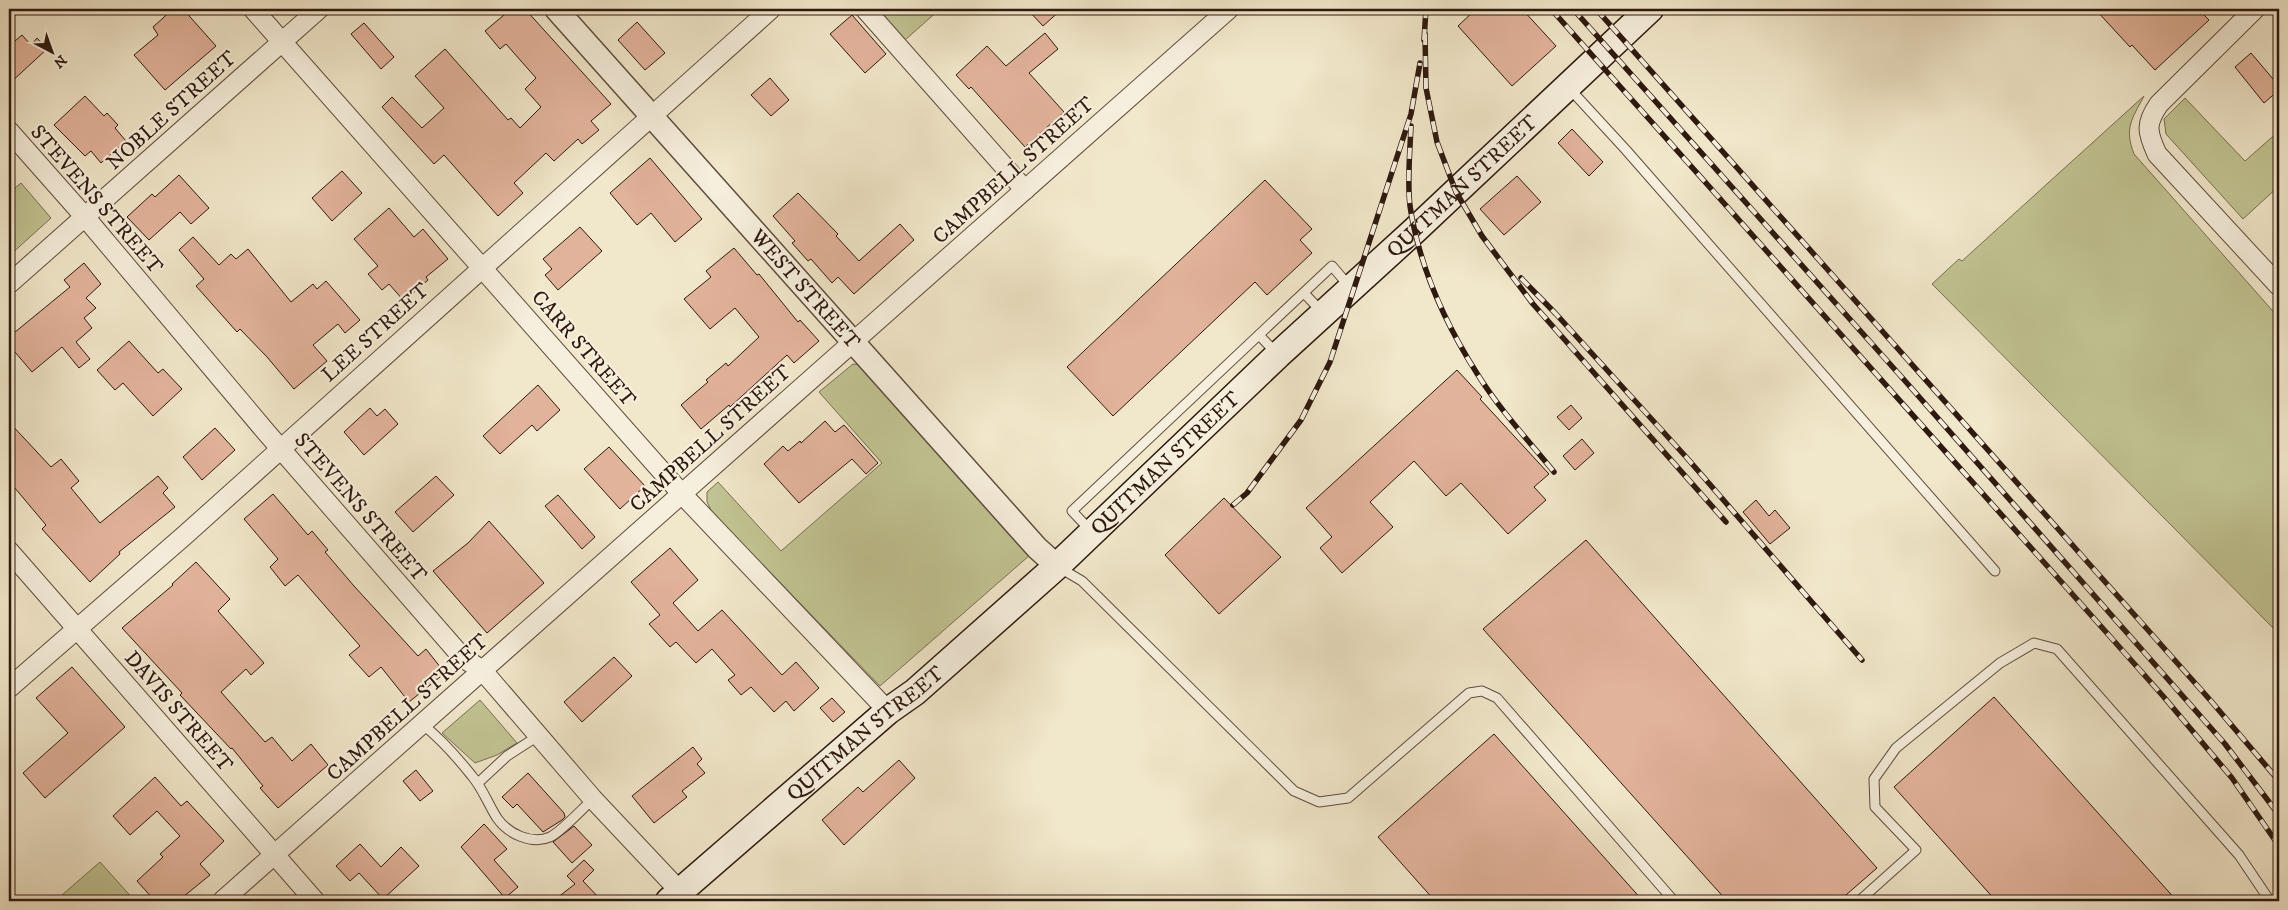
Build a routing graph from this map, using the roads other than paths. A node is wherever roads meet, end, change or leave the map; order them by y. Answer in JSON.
{"nodes":[{"id":1,"x":253,"y":9,"type":"edge"},
{"id":2,"x":319,"y":9,"type":"edge"},
{"id":3,"x":556,"y":9,"type":"edge"},
{"id":4,"x":771,"y":9,"type":"edge"},
{"id":5,"x":865,"y":9,"type":"edge"},
{"id":6,"x":1229,"y":9,"type":"edge"},
{"id":7,"x":1650,"y":9,"type":"edge"},
{"id":8,"x":2255,"y":9,"type":"edge"},
{"id":9,"x":282,"y":42,"type":"junction"},
{"id":10,"x":1567,"y":86,"type":"junction"},
{"id":11,"x":651,"y":115,"type":"junction"},
{"id":12,"x":9,"y":131,"type":"edge"},
{"id":13,"x":1025,"y":190,"type":"junction"},
{"id":14,"x":85,"y":217,"type":"junction"},
{"id":15,"x":482,"y":267,"type":"junction"},
{"id":16,"x":9,"y":284,"type":"edge"},
{"id":17,"x":2279,"y":286,"type":"edge"},
{"id":18,"x":1351,"y":288,"type":"junction"},
{"id":19,"x":1304,"y":293,"type":"junction"},
{"id":20,"x":1324,"y":314,"type":"junction"},
{"id":21,"x":1259,"y":335,"type":"junction"},
{"id":22,"x":853,"y":342,"type":"junction"},
{"id":23,"x":1278,"y":355,"type":"junction"},
{"id":24,"x":280,"y":448,"type":"junction"},
{"id":25,"x":681,"y":493,"type":"junction"},
{"id":26,"x":1092,"y":532,"type":"junction"},
{"id":27,"x":9,"y":552,"type":"edge"},
{"id":28,"x":1057,"y":566,"type":"junction"},
{"id":29,"x":1996,"y":570,"type":"dead end"},
{"id":30,"x":76,"y":629,"type":"junction"},
{"id":31,"x":482,"y":670,"type":"junction"},
{"id":32,"x":9,"y":688,"type":"edge"},
{"id":33,"x":888,"y":711,"type":"junction"},
{"id":34,"x":422,"y":724,"type":"junction"},
{"id":35,"x":538,"y":736,"type":"junction"},
{"id":36,"x":478,"y":784,"type":"junction"},
{"id":37,"x":593,"y":799,"type":"junction"},
{"id":38,"x":274,"y":854,"type":"junction"},
{"id":39,"x":679,"y":898,"type":"edge"},
{"id":40,"x":222,"y":901,"type":"edge"},
{"id":41,"x":315,"y":901,"type":"edge"},
{"id":42,"x":1674,"y":901,"type":"edge"},
{"id":43,"x":1858,"y":901,"type":"edge"},
{"id":44,"x":2270,"y":901,"type":"edge"}],
"edges":[{"from":1,"to":9,"type":"street","name":"CARR STREET"},
{"from":2,"to":9,"type":"street","name":"NOBLE STREET"},
{"from":3,"to":11,"type":"street","name":"WEST STREET"},
{"from":4,"to":11,"type":"street","name":"LEE STREET"},
{"from":5,"to":13,"type":"street"},
{"from":6,"to":13,"type":"street","name":"CAMPBELL STREET"},
{"from":7,"to":10,"type":"main road","name":"QUITMAN STREET"},
{"from":8,"to":17,"type":"street"},
{"from":9,"to":14,"type":"street","name":"NOBLE STREET"},
{"from":9,"to":15,"type":"street","name":"CARR STREET"},
{"from":10,"to":18,"type":"main road","name":"QUITMAN STREET"},
{"from":10,"to":29,"type":"lane"},
{"from":11,"to":15,"type":"street","name":"LEE STREET"},
{"from":11,"to":22,"type":"street","name":"WEST STREET"},
{"from":12,"to":14,"type":"street","name":"STEVENS STREET"},
{"from":13,"to":22,"type":"street","name":"CAMPBELL STREET"},
{"from":14,"to":16,"type":"street","name":"NOBLE STREET"},
{"from":14,"to":24,"type":"street","name":"STEVENS STREET"},
{"from":15,"to":24,"type":"street","name":"LEE STREET"},
{"from":15,"to":25,"type":"street","name":"CARR STREET"},
{"from":18,"to":19,"type":"lane"},
{"from":18,"to":20,"type":"main road","name":"QUITMAN STREET"},
{"from":19,"to":20,"type":"lane"},
{"from":19,"to":21,"type":"lane"},
{"from":20,"to":23,"type":"main road","name":"QUITMAN STREET"},
{"from":21,"to":23,"type":"lane"},
{"from":21,"to":26,"type":"lane"},
{"from":22,"to":25,"type":"street","name":"CAMPBELL STREET"},
{"from":22,"to":28,"type":"street","name":"WEST STREET"},
{"from":23,"to":26,"type":"main road","name":"QUITMAN STREET"},
{"from":24,"to":30,"type":"street","name":"LEE STREET"},
{"from":24,"to":31,"type":"street","name":"STEVENS STREET"},
{"from":25,"to":31,"type":"street","name":"CAMPBELL STREET"},
{"from":25,"to":33,"type":"street","name":"CARR STREET"},
{"from":26,"to":28,"type":"main road","name":"QUITMAN STREET"},
{"from":27,"to":30,"type":"street","name":"DAVIS STREET"},
{"from":28,"to":33,"type":"main road","name":"QUITMAN STREET"},
{"from":28,"to":42,"type":"lane"},
{"from":30,"to":32,"type":"street","name":"LEE STREET"},
{"from":30,"to":38,"type":"street","name":"DAVIS STREET"},
{"from":31,"to":34,"type":"street","name":"CAMPBELL STREET"},
{"from":31,"to":35,"type":"street","name":"STEVENS STREET"},
{"from":33,"to":39,"type":"main road","name":"QUITMAN STREET"},
{"from":34,"to":36,"type":"lane"},
{"from":34,"to":38,"type":"street","name":"CAMPBELL STREET"},
{"from":35,"to":36,"type":"lane"},
{"from":35,"to":37,"type":"street","name":"STEVENS STREET"},
{"from":36,"to":37,"type":"lane"},
{"from":37,"to":39,"type":"street","name":"STEVENS STREET"},
{"from":38,"to":40,"type":"street","name":"CAMPBELL STREET"},
{"from":38,"to":41,"type":"street","name":"DAVIS STREET"},
{"from":43,"to":44,"type":"lane"}]}
